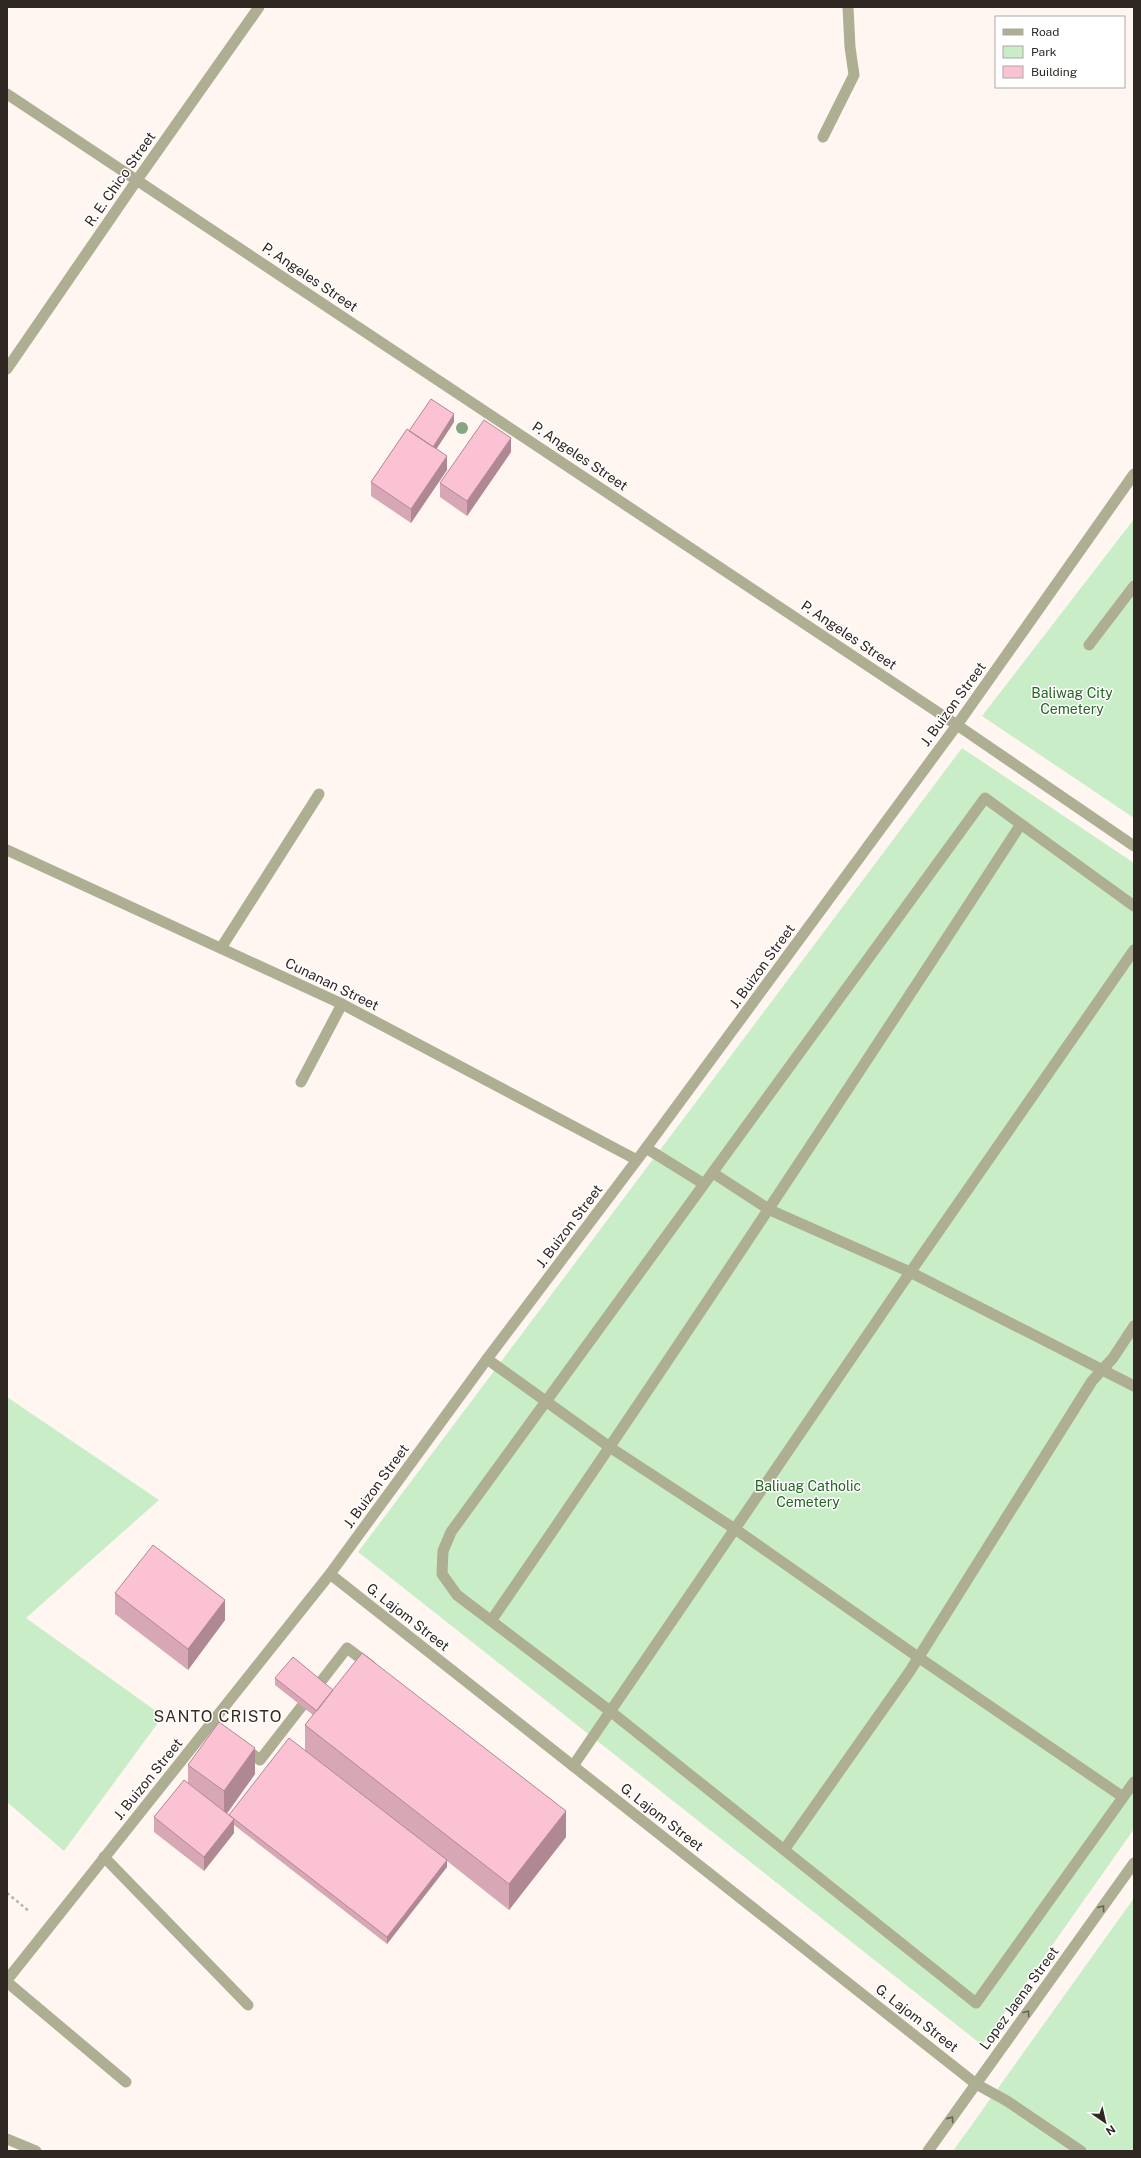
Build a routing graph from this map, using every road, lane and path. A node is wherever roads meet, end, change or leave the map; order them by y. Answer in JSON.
{"nodes":[{"id":1,"x":259,"y":7,"type":"edge"},
{"id":2,"x":848,"y":7,"type":"edge"},
{"id":3,"x":7,"y":94,"type":"edge"},
{"id":4,"x":823,"y":137,"type":"dead end"},
{"id":5,"x":137,"y":180,"type":"junction"},
{"id":6,"x":7,"y":369,"type":"edge"},
{"id":7,"x":1134,"y":474,"type":"edge"},
{"id":8,"x":1134,"y":586,"type":"edge"},
{"id":9,"x":1089,"y":645,"type":"dead end"},
{"id":10,"x":957,"y":725,"type":"junction"},
{"id":11,"x":319,"y":794,"type":"dead end"},
{"id":12,"x":1021,"y":824,"type":"junction"},
{"id":13,"x":1134,"y":846,"type":"edge"},
{"id":14,"x":7,"y":850,"type":"edge"},
{"id":15,"x":1134,"y":906,"type":"edge"},
{"id":16,"x":221,"y":948,"type":"junction"},
{"id":17,"x":1134,"y":950,"type":"edge"},
{"id":18,"x":342,"y":1004,"type":"junction"},
{"id":19,"x":301,"y":1082,"type":"dead end"},
{"id":20,"x":646,"y":1148,"type":"junction"},
{"id":21,"x":637,"y":1160,"type":"junction"},
{"id":22,"x":713,"y":1173,"type":"junction"},
{"id":23,"x":704,"y":1184,"type":"junction"},
{"id":24,"x":770,"y":1210,"type":"junction"},
{"id":25,"x":910,"y":1272,"type":"junction"},
{"id":26,"x":1134,"y":1326,"type":"edge"},
{"id":27,"x":487,"y":1358,"type":"junction"},
{"id":28,"x":1102,"y":1370,"type":"junction"},
{"id":29,"x":1134,"y":1386,"type":"edge"},
{"id":30,"x":547,"y":1401,"type":"junction"},
{"id":31,"x":611,"y":1448,"type":"junction"},
{"id":32,"x":735,"y":1529,"type":"junction"},
{"id":33,"x":330,"y":1574,"type":"junction"},
{"id":34,"x":491,"y":1621,"type":"junction"},
{"id":35,"x":918,"y":1657,"type":"junction"},
{"id":36,"x":377,"y":1671,"type":"edge"},
{"id":37,"x":610,"y":1711,"type":"junction"},
{"id":38,"x":236,"y":1742,"type":"edge"},
{"id":39,"x":573,"y":1766,"type":"junction"},
{"id":40,"x":1134,"y":1782,"type":"edge"},
{"id":41,"x":1123,"y":1797,"type":"junction"},
{"id":42,"x":784,"y":1850,"type":"junction"},
{"id":43,"x":104,"y":1856,"type":"junction"},
{"id":44,"x":1134,"y":1863,"type":"edge"},
{"id":45,"x":7,"y":1893,"type":"edge"},
{"id":46,"x":48,"y":1928,"type":"junction"},
{"id":47,"x":7,"y":1981,"type":"edge"},
{"id":48,"x":248,"y":2005,"type":"dead end"},
{"id":49,"x":126,"y":2082,"type":"dead end"},
{"id":50,"x":976,"y":2084,"type":"junction"},
{"id":51,"x":7,"y":2139,"type":"edge"},
{"id":52,"x":36,"y":2151,"type":"edge"},
{"id":53,"x":928,"y":2151,"type":"edge"},
{"id":54,"x":1081,"y":2151,"type":"edge"}],
"edges":[{"from":1,"to":5,"type":"street","name":"R. E. Chico Street"},
{"from":2,"to":4,"type":"street"},
{"from":3,"to":5,"type":"street","name":"P. Angeles Street"},
{"from":5,"to":6,"type":"street","name":"R. E. Chico Street"},
{"from":5,"to":10,"type":"street","name":"P. Angeles Street"},
{"from":7,"to":10,"type":"street","name":"J. Buizon Street"},
{"from":8,"to":9,"type":"street"},
{"from":10,"to":13,"type":"street","name":"P. Angeles Street"},
{"from":10,"to":20,"type":"street","name":"J. Buizon Street"},
{"from":11,"to":16,"type":"street"},
{"from":12,"to":15,"type":"street"},
{"from":12,"to":22,"type":"street"},
{"from":12,"to":24,"type":"street"},
{"from":14,"to":16,"type":"street","name":"Cunanan Street"},
{"from":16,"to":18,"type":"street","name":"Cunanan Street"},
{"from":17,"to":25,"type":"street"},
{"from":18,"to":19,"type":"street"},
{"from":18,"to":21,"type":"street","name":"Cunanan Street"},
{"from":20,"to":21,"type":"street","name":"J. Buizon Street"},
{"from":20,"to":23,"type":"street"},
{"from":21,"to":27,"type":"street","name":"J. Buizon Street"},
{"from":22,"to":23,"type":"street"},
{"from":22,"to":24,"type":"street"},
{"from":23,"to":30,"type":"street"},
{"from":24,"to":25,"type":"street"},
{"from":24,"to":31,"type":"street"},
{"from":25,"to":28,"type":"street"},
{"from":25,"to":32,"type":"street"},
{"from":26,"to":28,"type":"street"},
{"from":27,"to":30,"type":"street"},
{"from":27,"to":33,"type":"street","name":"J. Buizon Street"},
{"from":28,"to":29,"type":"street"},
{"from":28,"to":35,"type":"street"},
{"from":30,"to":31,"type":"street"},
{"from":30,"to":34,"type":"street"},
{"from":31,"to":32,"type":"street"},
{"from":31,"to":34,"type":"street"},
{"from":32,"to":35,"type":"street"},
{"from":32,"to":37,"type":"street"},
{"from":33,"to":39,"type":"street","name":"G. Lajom Street"},
{"from":33,"to":43,"type":"street","name":"J. Buizon Street"},
{"from":34,"to":37,"type":"street"},
{"from":35,"to":41,"type":"street"},
{"from":35,"to":42,"type":"street"},
{"from":36,"to":38,"type":"street"},
{"from":37,"to":39,"type":"street"},
{"from":37,"to":42,"type":"street"},
{"from":39,"to":50,"type":"street","name":"G. Lajom Street"},
{"from":40,"to":41,"type":"street"},
{"from":41,"to":42,"type":"street"},
{"from":43,"to":46,"type":"street","name":"J. Buizon Street"},
{"from":43,"to":48,"type":"street"},
{"from":50,"to":44,"type":"street","name":"Lopez Jaena Street","one_way":true},
{"from":45,"to":46,"type":"path"},
{"from":46,"to":47,"type":"street","name":"J. Buizon Street"},
{"from":47,"to":49,"type":"street"},
{"from":53,"to":50,"type":"street","name":"Lopez Jaena Street","one_way":true},
{"from":50,"to":54,"type":"street","name":"G. Lajom Street"},
{"from":51,"to":52,"type":"street"}]}
